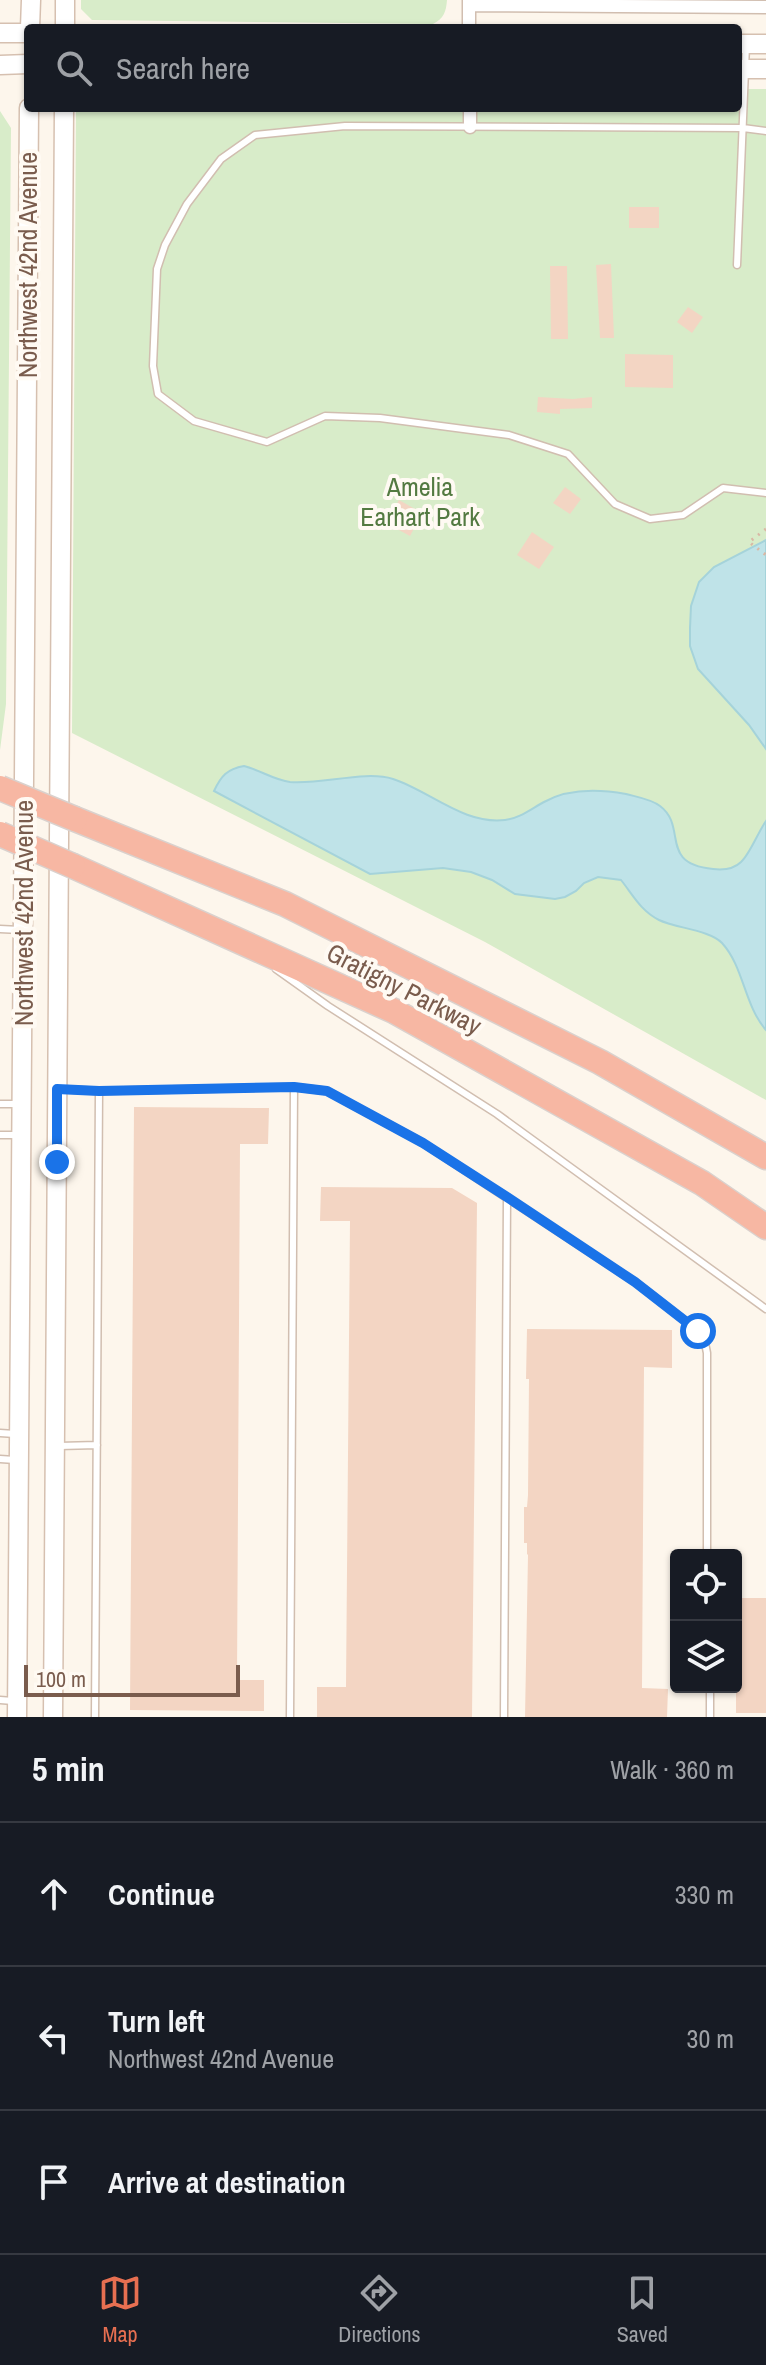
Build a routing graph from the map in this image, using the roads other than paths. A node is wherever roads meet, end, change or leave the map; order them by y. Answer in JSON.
{"nodes":[{"id":1,"x":31,"y":0,"type":"edge"},
{"id":2,"x":65,"y":0,"type":"edge"},
{"id":3,"x":469,"y":3,"type":"edge"},
{"id":4,"x":766,"y":7,"type":"edge"},
{"id":5,"x":29,"y":24,"type":"edge"},
{"id":6,"x":65,"y":24,"type":"edge"},
{"id":7,"x":469,"y":24,"type":"edge"},
{"id":8,"x":24,"y":31,"type":"edge"},
{"id":9,"x":0,"y":33,"type":"edge"},
{"id":10,"x":742,"y":44,"type":"edge"},
{"id":11,"x":766,"y":44,"type":"edge"},
{"id":12,"x":24,"y":64,"type":"edge"},
{"id":13,"x":0,"y":65,"type":"edge"},
{"id":14,"x":742,"y":69,"type":"edge"},
{"id":15,"x":766,"y":69,"type":"edge"},
{"id":16,"x":29,"y":112,"type":"edge"},
{"id":17,"x":64,"y":112,"type":"edge"},
{"id":18,"x":470,"y":112,"type":"edge"},
{"id":19,"x":470,"y":127,"type":"junction"},
{"id":20,"x":743,"y":128,"type":"junction"},
{"id":21,"x":766,"y":131,"type":"edge"},
{"id":22,"x":737,"y":265,"type":"dead end"},
{"id":23,"x":766,"y":493,"type":"edge"},
{"id":24,"x":0,"y":788,"type":"edge"},
{"id":25,"x":0,"y":834,"type":"edge"},
{"id":26,"x":0,"y":929,"type":"edge"},
{"id":27,"x":24,"y":930,"type":"junction"},
{"id":28,"x":224,"y":933,"type":"junction"},
{"id":29,"x":294,"y":1087,"type":"junction"},
{"id":30,"x":99,"y":1091,"type":"junction"},
{"id":31,"x":57,"y":1096,"type":"junction"},
{"id":32,"x":0,"y":1104,"type":"edge"},
{"id":33,"x":22,"y":1104,"type":"junction"},
{"id":34,"x":0,"y":1135,"type":"edge"},
{"id":35,"x":22,"y":1135,"type":"junction"},
{"id":36,"x":766,"y":1157,"type":"edge"},
{"id":37,"x":507,"y":1197,"type":"junction"},
{"id":38,"x":766,"y":1227,"type":"edge"},
{"id":39,"x":766,"y":1309,"type":"edge"},
{"id":40,"x":97,"y":1445,"type":"junction"},
{"id":41,"x":11,"y":1446,"type":"edge"},
{"id":42,"x":55,"y":1446,"type":"junction"},
{"id":43,"x":707,"y":1549,"type":"edge"},
{"id":44,"x":710,"y":1693,"type":"edge"},
{"id":45,"x":11,"y":1706,"type":"edge"},
{"id":46,"x":53,"y":1717,"type":"edge"},
{"id":47,"x":95,"y":1717,"type":"edge"},
{"id":48,"x":290,"y":1717,"type":"edge"},
{"id":49,"x":504,"y":1717,"type":"edge"},
{"id":50,"x":710,"y":1717,"type":"edge"}],
"edges":[{"from":1,"to":5,"type":"main road"},
{"from":2,"to":6,"type":"main road"},
{"from":3,"to":4,"type":"street"},
{"from":3,"to":7,"type":"street"},
{"from":8,"to":9,"type":"main road"},
{"from":10,"to":11,"type":"main road"},
{"from":10,"to":14,"type":"lane"},
{"from":12,"to":13,"type":"main road"},
{"from":14,"to":15,"type":"main road"},
{"from":14,"to":20,"type":"lane"},
{"from":16,"to":27,"type":"main road","name":"Northwest 42nd Avenue"},
{"from":17,"to":31,"type":"main road","name":"Northwest 42nd Avenue"},
{"from":18,"to":19,"type":"street"},
{"from":19,"to":20,"type":"lane"},
{"from":19,"to":23,"type":"lane"},
{"from":20,"to":21,"type":"lane"},
{"from":20,"to":22,"type":"lane"},
{"from":24,"to":36,"type":"highway","name":"Gratigny Parkway","bridge":true},
{"from":25,"to":28,"type":"highway","name":"Gratigny Parkway","bridge":true},
{"from":26,"to":27,"type":"lane"},
{"from":27,"to":33,"type":"main road","name":"Northwest 42nd Avenue"},
{"from":28,"to":38,"type":"highway","name":"Gratigny Parkway"},
{"from":28,"to":39,"type":"lane"},
{"from":29,"to":30,"type":"lane"},
{"from":29,"to":37,"type":"lane"},
{"from":29,"to":48,"type":"lane"},
{"from":30,"to":31,"type":"lane"},
{"from":30,"to":40,"type":"lane"},
{"from":31,"to":33,"type":"main road"},
{"from":31,"to":42,"type":"main road","name":"Northwest 42nd Avenue"},
{"from":32,"to":33,"type":"lane"},
{"from":33,"to":35,"type":"main road","name":"Northwest 42nd Avenue"},
{"from":34,"to":35,"type":"lane"},
{"from":35,"to":41,"type":"main road","name":"Northwest 42nd Avenue"},
{"from":37,"to":43,"type":"lane"},
{"from":37,"to":49,"type":"lane"},
{"from":40,"to":42,"type":"lane"},
{"from":40,"to":47,"type":"lane"},
{"from":41,"to":42,"type":"main road"},
{"from":41,"to":45,"type":"main road","name":"Northwest 42nd Avenue"},
{"from":42,"to":46,"type":"main road","name":"Northwest 42nd Avenue"},
{"from":44,"to":50,"type":"lane"}]}
